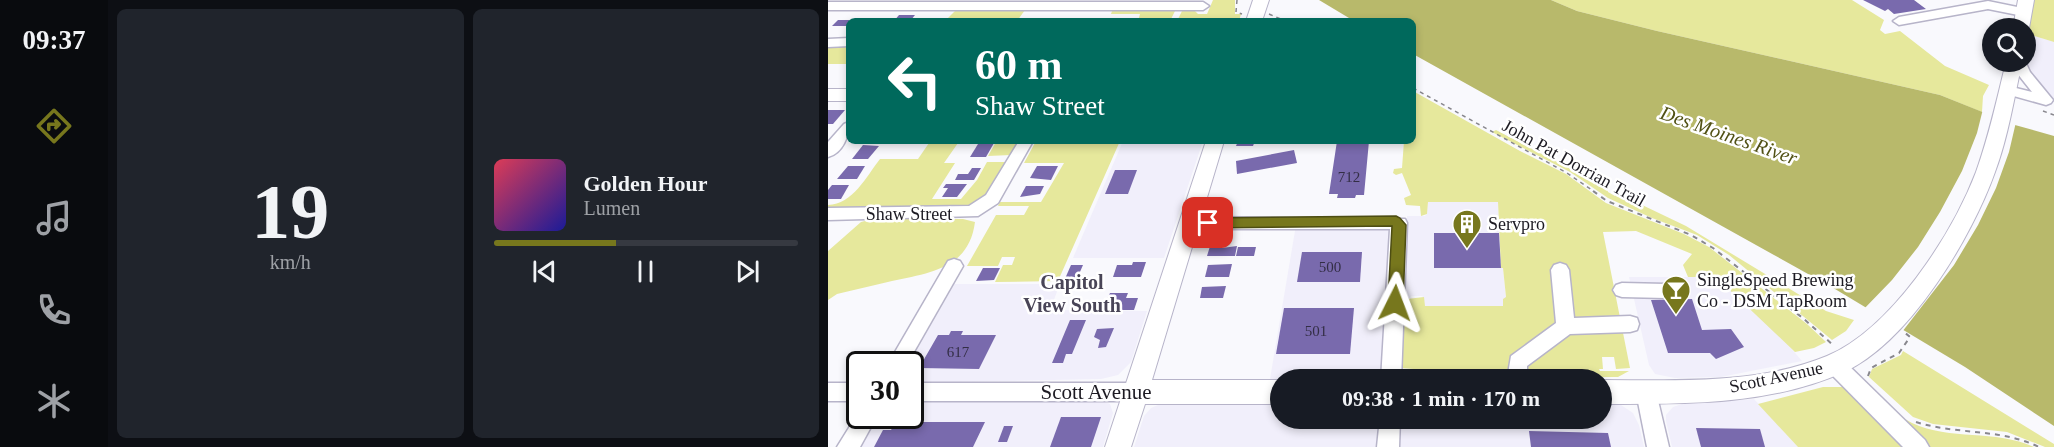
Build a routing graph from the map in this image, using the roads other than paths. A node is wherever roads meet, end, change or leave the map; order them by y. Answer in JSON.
{"nodes":[{"id":1,"x":954,"y":3,"type":"edge"},
{"id":2,"x":1106,"y":3,"type":"edge"},
{"id":3,"x":828,"y":6,"type":"edge"},
{"id":4,"x":1025,"y":6,"type":"junction"},
{"id":5,"x":1181,"y":6,"type":"junction"},
{"id":6,"x":1203,"y":6,"type":"dead end"},
{"id":7,"x":2025,"y":6,"type":"edge"},
{"id":8,"x":942,"y":18,"type":"edge"},
{"id":9,"x":1018,"y":18,"type":"edge"},
{"id":10,"x":1098,"y":18,"type":"edge"},
{"id":11,"x":1176,"y":18,"type":"edge"},
{"id":12,"x":1899,"y":21,"type":"dead end"},
{"id":13,"x":846,"y":42,"type":"edge"},
{"id":14,"x":828,"y":43,"type":"edge"},
{"id":15,"x":2013,"y":72,"type":"edge"},
{"id":16,"x":2023,"y":72,"type":"edge"},
{"id":17,"x":828,"y":95,"type":"edge"},
{"id":18,"x":846,"y":95,"type":"edge"},
{"id":19,"x":2005,"y":100,"type":"junction"},
{"id":20,"x":846,"y":131,"type":"edge"},
{"id":21,"x":1024,"y":144,"type":"edge"},
{"id":22,"x":1214,"y":144,"type":"edge"},
{"id":23,"x":829,"y":151,"type":"edge"},
{"id":24,"x":828,"y":214,"type":"edge"},
{"id":25,"x":1188,"y":223,"type":"junction"},
{"id":26,"x":954,"y":266,"type":"dead end"},
{"id":27,"x":1560,"y":270,"type":"dead end"},
{"id":28,"x":1622,"y":290,"type":"dead end"},
{"id":29,"x":1666,"y":291,"type":"dead end"},
{"id":30,"x":1630,"y":324,"type":"dead end"},
{"id":31,"x":1566,"y":326,"type":"junction"},
{"id":32,"x":905,"y":351,"type":"edge"},
{"id":33,"x":1835,"y":356,"type":"junction"},
{"id":34,"x":1392,"y":369,"type":"edge"},
{"id":35,"x":1518,"y":369,"type":"edge"},
{"id":36,"x":828,"y":392,"type":"edge"},
{"id":37,"x":846,"y":392,"type":"edge"},
{"id":38,"x":924,"y":392,"type":"edge"},
{"id":39,"x":1135,"y":392,"type":"junction"},
{"id":40,"x":1270,"y":392,"type":"edge"},
{"id":41,"x":1612,"y":392,"type":"edge"},
{"id":42,"x":1646,"y":392,"type":"junction"},
{"id":43,"x":859,"y":429,"type":"edge"},
{"id":44,"x":1389,"y":429,"type":"edge"},
{"id":45,"x":848,"y":447,"type":"edge"},
{"id":46,"x":1118,"y":447,"type":"edge"},
{"id":47,"x":1388,"y":447,"type":"edge"},
{"id":48,"x":1658,"y":447,"type":"edge"},
{"id":49,"x":1918,"y":447,"type":"edge"}],
"edges":[{"from":1,"to":3,"type":"street"},
{"from":1,"to":4,"type":"street"},
{"from":1,"to":8,"type":"street"},
{"from":2,"to":4,"type":"street"},
{"from":2,"to":5,"type":"street"},
{"from":2,"to":10,"type":"street"},
{"from":4,"to":9,"type":"street"},
{"from":5,"to":6,"type":"street"},
{"from":5,"to":11,"type":"street"},
{"from":7,"to":12,"type":"street"},
{"from":13,"to":14,"type":"street"},
{"from":15,"to":19,"type":"main road","name":"Scott Avenue"},
{"from":16,"to":19,"type":"street"},
{"from":17,"to":18,"type":"main road"},
{"from":19,"to":33,"type":"main road","name":"Scott Avenue"},
{"from":20,"to":23,"type":"street"},
{"from":21,"to":24,"type":"street","name":"Shaw Street"},
{"from":22,"to":25,"type":"main road"},
{"from":25,"to":34,"type":"street"},
{"from":25,"to":39,"type":"main road"},
{"from":26,"to":32,"type":"street"},
{"from":27,"to":31,"type":"street"},
{"from":28,"to":29,"type":"street"},
{"from":30,"to":31,"type":"street"},
{"from":31,"to":35,"type":"street"},
{"from":33,"to":42,"type":"main road","name":"Scott Avenue"},
{"from":33,"to":49,"type":"street"},
{"from":36,"to":37,"type":"street"},
{"from":38,"to":39,"type":"street","name":"Scott Avenue"},
{"from":39,"to":40,"type":"main road","name":"Scott Avenue"},
{"from":39,"to":46,"type":"main road"},
{"from":41,"to":42,"type":"main road","name":"Scott Avenue"},
{"from":42,"to":48,"type":"street"},
{"from":43,"to":45,"type":"street"},
{"from":44,"to":47,"type":"street"}]}
